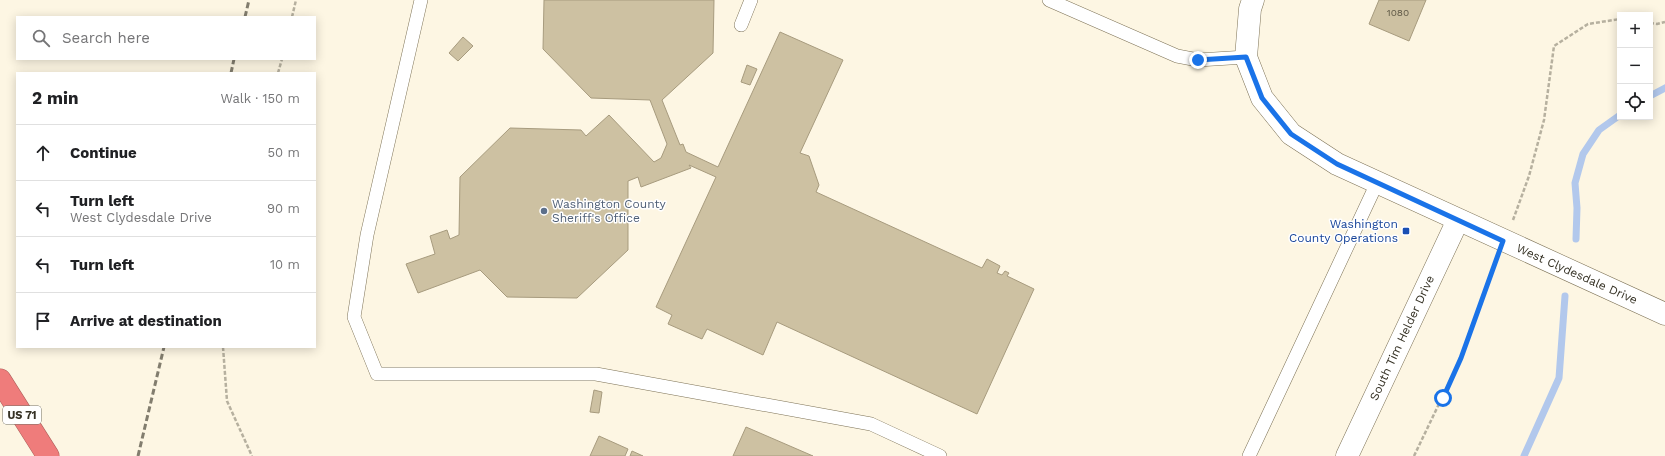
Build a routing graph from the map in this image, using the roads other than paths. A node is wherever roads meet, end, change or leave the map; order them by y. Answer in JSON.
{"nodes":[{"id":1,"x":422,"y":0,"type":"edge"},
{"id":2,"x":751,"y":0,"type":"edge"},
{"id":3,"x":1050,"y":0,"type":"edge"},
{"id":4,"x":1253,"y":0,"type":"edge"},
{"id":5,"x":741,"y":26,"type":"dead end"},
{"id":6,"x":1246,"y":57,"type":"junction"},
{"id":7,"x":1377,"y":183,"type":"junction"},
{"id":8,"x":1458,"y":220,"type":"junction"},
{"id":9,"x":1665,"y":314,"type":"edge"},
{"id":10,"x":0,"y":380,"type":"edge"},
{"id":11,"x":46,"y":453,"type":"edge"},
{"id":12,"x":940,"y":456,"type":"edge"},
{"id":13,"x":1249,"y":456,"type":"edge"},
{"id":14,"x":1347,"y":456,"type":"edge"}],
"edges":[{"from":1,"to":12,"type":"lane"},
{"from":2,"to":5,"type":"lane"},
{"from":3,"to":6,"type":"lane"},
{"from":4,"to":6,"type":"street"},
{"from":6,"to":7,"type":"street","name":"West Clydesdale Drive"},
{"from":7,"to":8,"type":"street","name":"West Clydesdale Drive"},
{"from":7,"to":13,"type":"lane"},
{"from":8,"to":9,"type":"street","name":"West Clydesdale Drive"},
{"from":8,"to":14,"type":"street","name":"South Tim Helder Drive"},
{"from":10,"to":11,"type":"highway","number":"US 71"}]}
